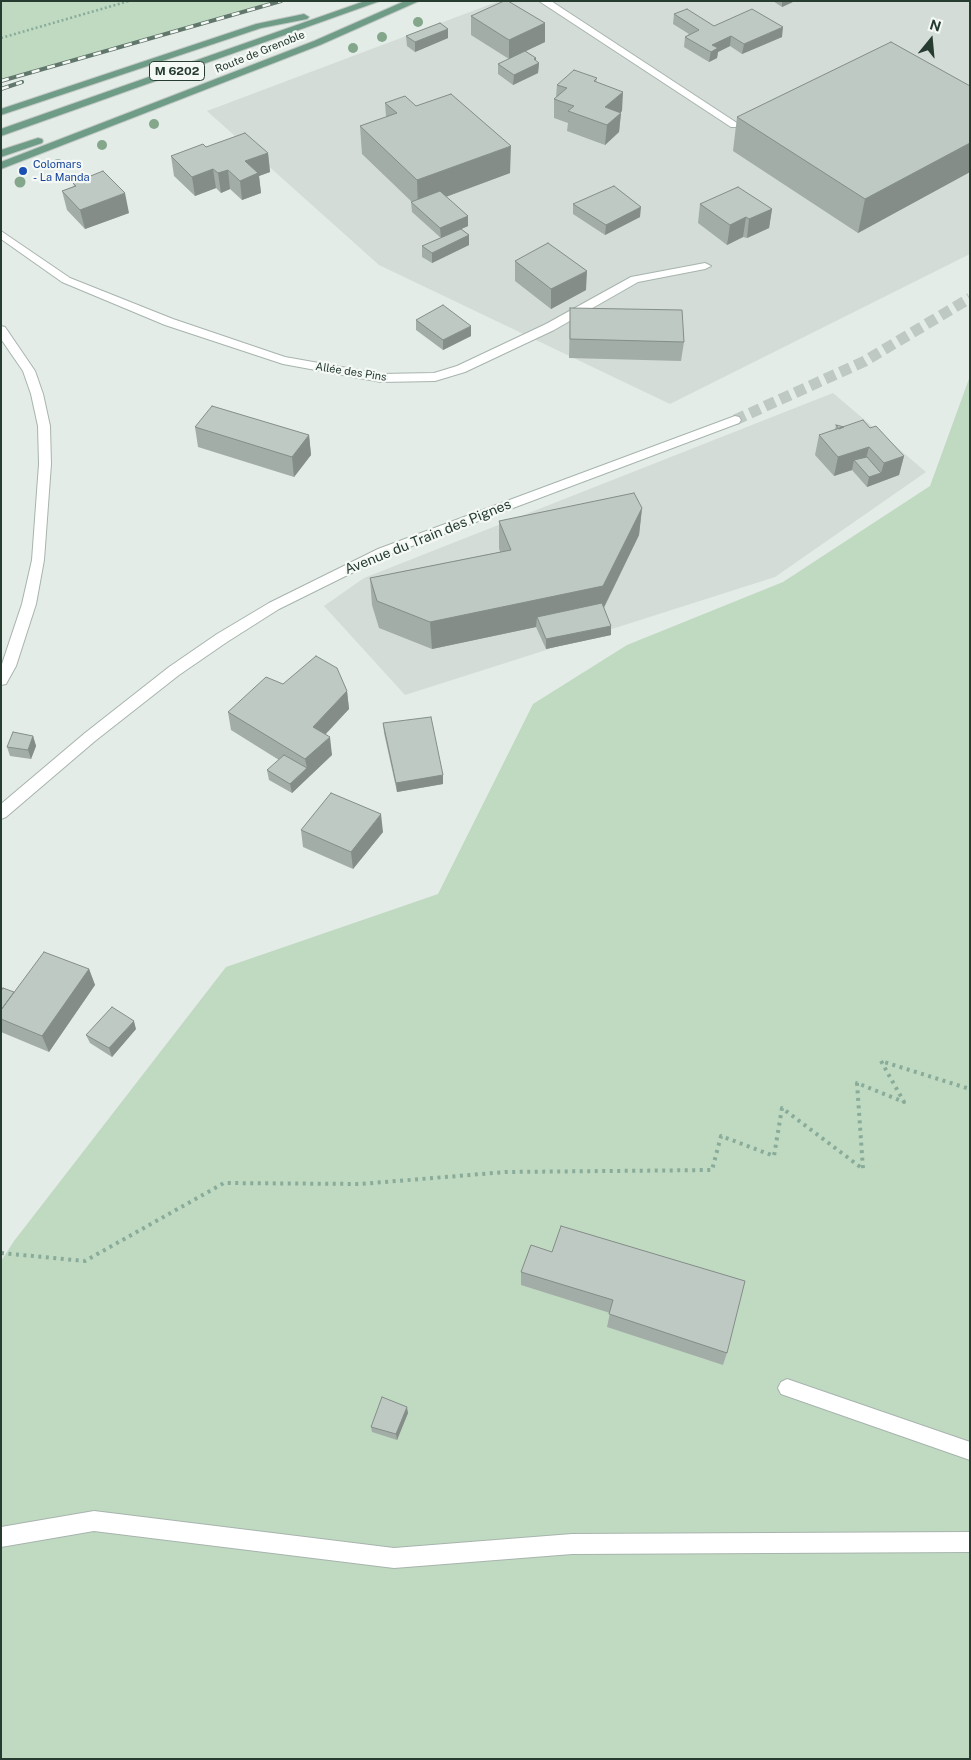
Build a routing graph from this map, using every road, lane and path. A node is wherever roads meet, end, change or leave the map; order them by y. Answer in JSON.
{"nodes":[{"id":1,"x":129,"y":1,"type":"edge"},
{"id":2,"x":375,"y":1,"type":"edge"},
{"id":3,"x":414,"y":1,"type":"edge"},
{"id":4,"x":544,"y":1,"type":"edge"},
{"id":5,"x":353,"y":8,"type":"junction"},
{"id":6,"x":1,"y":38,"type":"edge"},
{"id":7,"x":1,"y":112,"type":"edge"},
{"id":8,"x":735,"y":125,"type":"dead end"},
{"id":9,"x":104,"y":127,"type":"junction"},
{"id":10,"x":1,"y":133,"type":"edge"},
{"id":11,"x":1,"y":154,"type":"edge"},
{"id":12,"x":1,"y":166,"type":"edge"},
{"id":13,"x":1,"y":234,"type":"edge"},
{"id":14,"x":705,"y":266,"type":"dead end"},
{"id":15,"x":1,"y":330,"type":"edge"},
{"id":16,"x":735,"y":420,"type":"tunnel mouth"},
{"id":17,"x":1,"y":680,"type":"edge"},
{"id":18,"x":2,"y":811,"type":"edge"},
{"id":19,"x":970,"y":1089,"type":"edge"},
{"id":20,"x":1,"y":1252,"type":"edge"},
{"id":21,"x":787,"y":1388,"type":"dead end"},
{"id":22,"x":970,"y":1452,"type":"edge"},
{"id":23,"x":1,"y":1537,"type":"edge"},
{"id":24,"x":970,"y":1542,"type":"edge"}],
"edges":[{"from":1,"to":6,"type":"path"},
{"from":2,"to":5,"type":"main road","name":"Route de Grenoble","number":"M 6202"},
{"from":3,"to":9,"type":"main road","name":"Route de Grenoble","number":"M 6202"},
{"from":4,"to":8,"type":"street"},
{"from":5,"to":7,"type":"main road","number":"M 6202"},
{"from":5,"to":10,"type":"main road","name":"Route de Grenoble","number":"M 6202"},
{"from":9,"to":11,"type":"main road","number":"M 6202"},
{"from":9,"to":12,"type":"main road","name":"Route de Grenoble","number":"M 6202"},
{"from":13,"to":14,"type":"street","name":"Allée des Pins"},
{"from":15,"to":17,"type":"street"},
{"from":16,"to":18,"type":"street","name":"Avenue du Train des Pignes"},
{"from":19,"to":20,"type":"path"},
{"from":21,"to":22,"type":"street"},
{"from":23,"to":24,"type":"street"}]}
